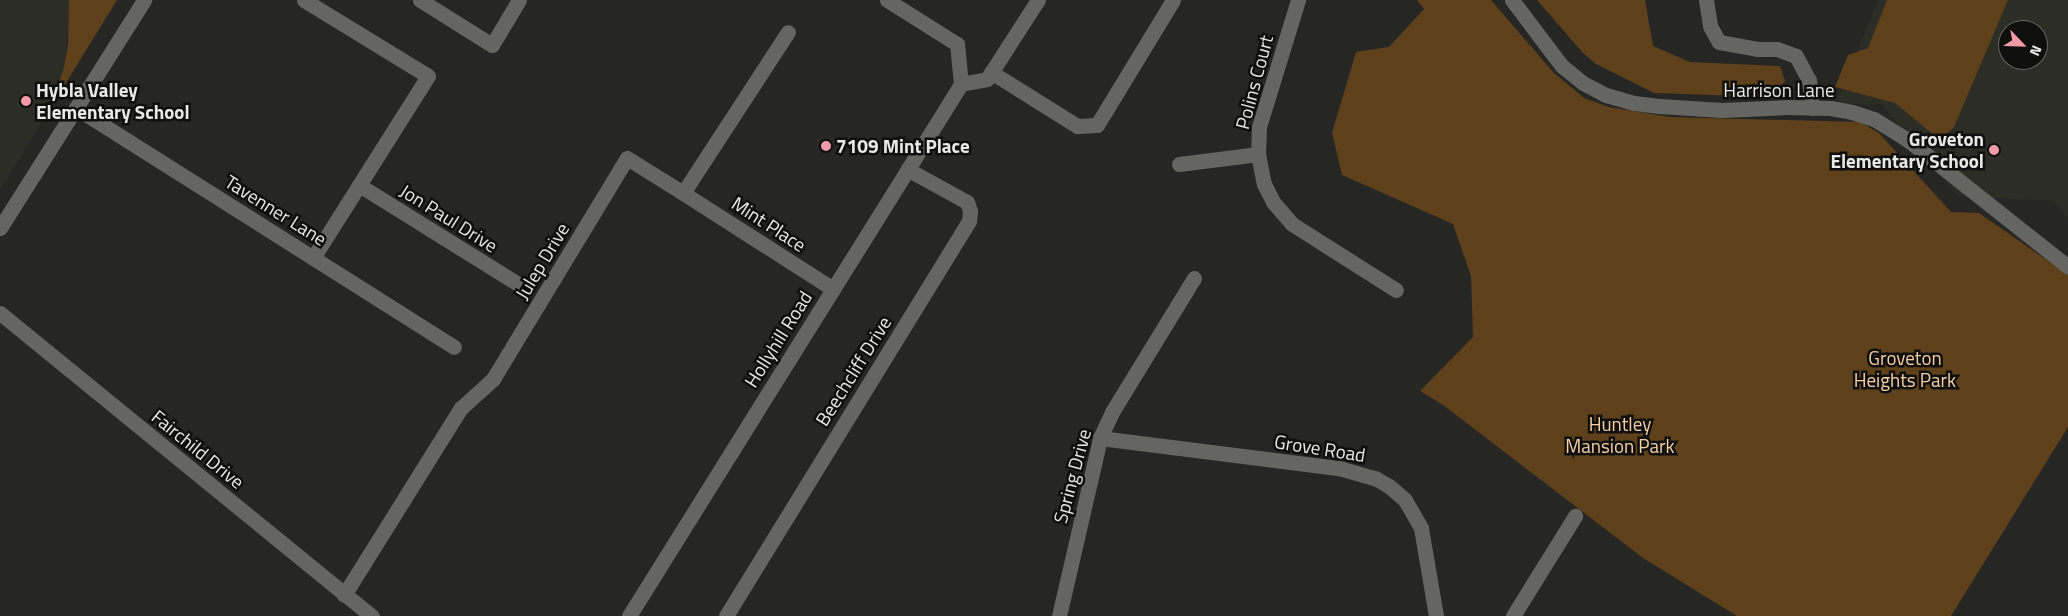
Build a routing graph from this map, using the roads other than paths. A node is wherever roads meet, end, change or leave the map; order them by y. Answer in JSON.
{"nodes":[{"id":1,"x":144,"y":0,"type":"edge"},
{"id":2,"x":304,"y":0,"type":"edge"},
{"id":3,"x":420,"y":0,"type":"edge"},
{"id":4,"x":519,"y":0,"type":"edge"},
{"id":5,"x":887,"y":0,"type":"edge"},
{"id":6,"x":1038,"y":0,"type":"edge"},
{"id":7,"x":1173,"y":0,"type":"edge"},
{"id":8,"x":1298,"y":0,"type":"edge"},
{"id":9,"x":1512,"y":0,"type":"edge"},
{"id":10,"x":1706,"y":0,"type":"edge"},
{"id":11,"x":788,"y":32,"type":"dead end"},
{"id":12,"x":991,"y":72,"type":"junction"},
{"id":13,"x":961,"y":84,"type":"junction"},
{"id":14,"x":76,"y":108,"type":"junction"},
{"id":15,"x":1813,"y":108,"type":"junction"},
{"id":16,"x":1258,"y":154,"type":"junction"},
{"id":17,"x":1179,"y":164,"type":"dead end"},
{"id":18,"x":907,"y":168,"type":"junction"},
{"id":19,"x":359,"y":185,"type":"junction"},
{"id":20,"x":683,"y":193,"type":"junction"},
{"id":21,"x":0,"y":228,"type":"edge"},
{"id":22,"x":313,"y":258,"type":"junction"},
{"id":23,"x":2068,"y":267,"type":"edge"},
{"id":24,"x":1194,"y":278,"type":"dead end"},
{"id":25,"x":518,"y":284,"type":"dead end"},
{"id":26,"x":833,"y":289,"type":"junction"},
{"id":27,"x":1396,"y":290,"type":"dead end"},
{"id":28,"x":0,"y":313,"type":"edge"},
{"id":29,"x":454,"y":347,"type":"dead end"},
{"id":30,"x":1100,"y":438,"type":"junction"},
{"id":31,"x":1576,"y":516,"type":"dead end"},
{"id":32,"x":344,"y":594,"type":"junction"},
{"id":33,"x":372,"y":616,"type":"edge"},
{"id":34,"x":629,"y":616,"type":"edge"},
{"id":35,"x":726,"y":616,"type":"edge"},
{"id":36,"x":1059,"y":616,"type":"edge"},
{"id":37,"x":1436,"y":616,"type":"edge"},
{"id":38,"x":1513,"y":616,"type":"edge"}],
"edges":[{"from":1,"to":14,"type":"street"},
{"from":2,"to":19,"type":"street"},
{"from":3,"to":4,"type":"street"},
{"from":5,"to":13,"type":"street"},
{"from":6,"to":12,"type":"street"},
{"from":7,"to":12,"type":"street"},
{"from":8,"to":16,"type":"street","name":"Polins Court"},
{"from":9,"to":15,"type":"street","name":"Harrison Lane"},
{"from":10,"to":15,"type":"street"},
{"from":11,"to":20,"type":"street"},
{"from":12,"to":13,"type":"street"},
{"from":13,"to":18,"type":"street","name":"Hollyhill Road"},
{"from":14,"to":21,"type":"street"},
{"from":14,"to":22,"type":"street","name":"Tavenner Lane"},
{"from":15,"to":23,"type":"street","name":"Harrison Lane"},
{"from":16,"to":17,"type":"street"},
{"from":16,"to":27,"type":"street","name":"Polins Court"},
{"from":18,"to":26,"type":"street","name":"Hollyhill Road"},
{"from":18,"to":35,"type":"street","name":"Beechcliff Drive"},
{"from":19,"to":22,"type":"street"},
{"from":19,"to":25,"type":"street","name":"Jon Paul Drive"},
{"from":20,"to":26,"type":"street","name":"Mint Place"},
{"from":20,"to":32,"type":"street","name":"Julep Drive"},
{"from":22,"to":29,"type":"street","name":"Tavenner Lane"},
{"from":24,"to":30,"type":"street","name":"Spring Drive"},
{"from":26,"to":34,"type":"street","name":"Hollyhill Road"},
{"from":28,"to":32,"type":"street","name":"Fairchild Drive"},
{"from":30,"to":36,"type":"street","name":"Spring Drive"},
{"from":30,"to":37,"type":"street","name":"Grove Road"},
{"from":31,"to":38,"type":"street"},
{"from":32,"to":33,"type":"street","name":"Fairchild Drive"}]}
